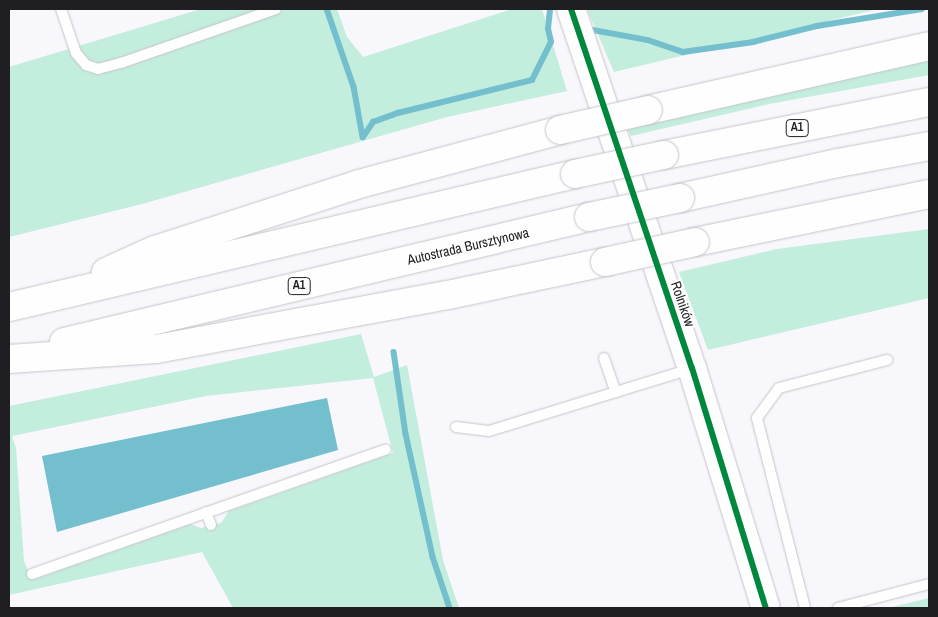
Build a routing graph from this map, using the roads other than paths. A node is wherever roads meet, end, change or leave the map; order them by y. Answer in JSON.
{"nodes":[{"id":1,"x":61,"y":9,"type":"edge"},
{"id":2,"x":276,"y":9,"type":"edge"},
{"id":3,"x":571,"y":9,"type":"edge"},
{"id":4,"x":929,"y":46,"type":"edge"},
{"id":5,"x":929,"y":102,"type":"edge"},
{"id":6,"x":929,"y":146,"type":"edge"},
{"id":7,"x":929,"y":194,"type":"edge"},
{"id":8,"x":48,"y":298,"type":"junction"},
{"id":9,"x":9,"y":307,"type":"edge"},
{"id":10,"x":9,"y":355,"type":"edge"},
{"id":11,"x":604,"y":358,"type":"dead end"},
{"id":12,"x":9,"y":359,"type":"edge"},
{"id":13,"x":887,"y":360,"type":"dead end"},
{"id":14,"x":692,"y":368,"type":"junction"},
{"id":15,"x":616,"y":392,"type":"junction"},
{"id":16,"x":456,"y":427,"type":"dead end"},
{"id":17,"x":386,"y":449,"type":"dead end"},
{"id":18,"x":206,"y":512,"type":"junction"},
{"id":19,"x":211,"y":526,"type":"dead end"},
{"id":20,"x":32,"y":574,"type":"dead end"},
{"id":21,"x":929,"y":584,"type":"edge"},
{"id":22,"x":766,"y":608,"type":"edge"},
{"id":23,"x":804,"y":608,"type":"edge"},
{"id":24,"x":838,"y":608,"type":"edge"}],
"edges":[{"from":1,"to":2,"type":"lane"},
{"from":3,"to":14,"type":"main road","name":"Rolników"},
{"from":4,"to":8,"type":"main road","bridge":true},
{"from":5,"to":8,"type":"main road","number":"A1","bridge":true},
{"from":6,"to":10,"type":"main road","name":"Autostrada Bursztynowa","number":"A1","bridge":true},
{"from":7,"to":12,"type":"main road","bridge":true},
{"from":8,"to":9,"type":"main road","number":"A1"},
{"from":11,"to":15,"type":"lane"},
{"from":13,"to":23,"type":"lane"},
{"from":14,"to":15,"type":"lane"},
{"from":14,"to":22,"type":"main road","name":"Rolników"},
{"from":15,"to":16,"type":"lane"},
{"from":17,"to":18,"type":"lane"},
{"from":18,"to":19,"type":"lane"},
{"from":18,"to":20,"type":"lane"},
{"from":21,"to":24,"type":"lane"}]}
